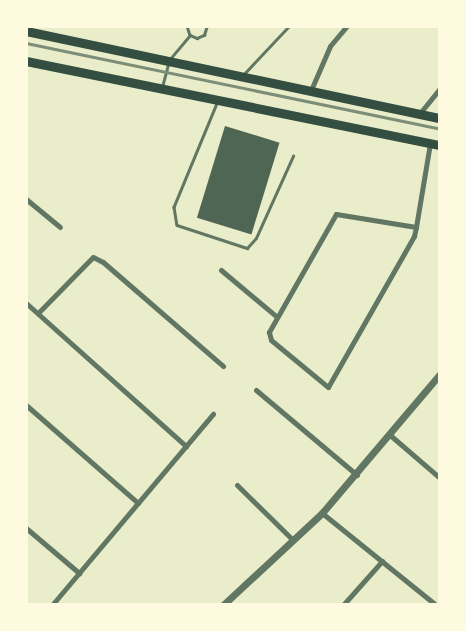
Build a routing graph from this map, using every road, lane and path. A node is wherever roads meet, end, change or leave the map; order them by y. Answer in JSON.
{"nodes":[{"id":1,"x":187,"y":26,"type":"edge"},
{"id":2,"x":207,"y":26,"type":"edge"},
{"id":3,"x":289,"y":26,"type":"edge"},
{"id":4,"x":347,"y":26,"type":"edge"},
{"id":5,"x":26,"y":31,"type":"edge"},
{"id":6,"x":190,"y":35,"type":"junction"},
{"id":7,"x":26,"y":60,"type":"edge"},
{"id":8,"x":168,"y":62,"type":"junction"},
{"id":9,"x":242,"y":76,"type":"junction"},
{"id":10,"x":162,"y":87,"type":"junction"},
{"id":11,"x":440,"y":88,"type":"edge"},
{"id":12,"x":311,"y":90,"type":"junction"},
{"id":13,"x":219,"y":98,"type":"junction"},
{"id":14,"x":420,"y":113,"type":"junction"},
{"id":15,"x":440,"y":118,"type":"edge"},
{"id":16,"x":430,"y":143,"type":"junction"},
{"id":17,"x":440,"y":145,"type":"edge"},
{"id":18,"x":293,"y":156,"type":"dead end"},
{"id":19,"x":26,"y":199,"type":"edge"},
{"id":20,"x":60,"y":227,"type":"dead end"},
{"id":21,"x":416,"y":227,"type":"junction"},
{"id":22,"x":222,"y":270,"type":"dead end"},
{"id":23,"x":26,"y":304,"type":"edge"},
{"id":24,"x":38,"y":313,"type":"junction"},
{"id":25,"x":277,"y":317,"type":"junction"},
{"id":26,"x":223,"y":366,"type":"dead end"},
{"id":27,"x":439,"y":376,"type":"edge"},
{"id":28,"x":256,"y":390,"type":"dead end"},
{"id":29,"x":26,"y":405,"type":"edge"},
{"id":30,"x":213,"y":414,"type":"dead end"},
{"id":31,"x":390,"y":435,"type":"junction"},
{"id":32,"x":186,"y":446,"type":"junction"},
{"id":33,"x":357,"y":475,"type":"junction"},
{"id":34,"x":440,"y":478,"type":"edge"},
{"id":35,"x":237,"y":485,"type":"dead end"},
{"id":36,"x":138,"y":503,"type":"junction"},
{"id":37,"x":322,"y":513,"type":"junction"},
{"id":38,"x":26,"y":528,"type":"edge"},
{"id":39,"x":293,"y":540,"type":"junction"},
{"id":40,"x":382,"y":562,"type":"junction"},
{"id":41,"x":79,"y":573,"type":"junction"},
{"id":42,"x":52,"y":605,"type":"edge"},
{"id":43,"x":223,"y":605,"type":"edge"},
{"id":44,"x":343,"y":605,"type":"edge"},
{"id":45,"x":436,"y":605,"type":"edge"}],
"edges":[{"from":1,"to":6,"type":"lane"},
{"from":2,"to":6,"type":"lane"},
{"from":3,"to":9,"type":"lane"},
{"from":4,"to":12,"type":"street"},
{"from":5,"to":8,"type":"main road"},
{"from":6,"to":8,"type":"lane"},
{"from":7,"to":10,"type":"main road"},
{"from":8,"to":9,"type":"main road"},
{"from":8,"to":10,"type":"lane"},
{"from":9,"to":12,"type":"main road"},
{"from":10,"to":13,"type":"main road"},
{"from":11,"to":14,"type":"street"},
{"from":12,"to":14,"type":"main road"},
{"from":13,"to":16,"type":"main road"},
{"from":13,"to":18,"type":"lane"},
{"from":14,"to":15,"type":"main road"},
{"from":16,"to":17,"type":"main road"},
{"from":16,"to":21,"type":"street"},
{"from":19,"to":20,"type":"street"},
{"from":21,"to":25,"type":"street"},
{"from":21,"to":25,"type":"street"},
{"from":22,"to":25,"type":"street"},
{"from":23,"to":24,"type":"street"},
{"from":24,"to":26,"type":"street"},
{"from":24,"to":32,"type":"street"},
{"from":27,"to":31,"type":"street"},
{"from":28,"to":33,"type":"street"},
{"from":29,"to":36,"type":"street"},
{"from":30,"to":32,"type":"street"},
{"from":31,"to":33,"type":"street"},
{"from":31,"to":34,"type":"street"},
{"from":32,"to":36,"type":"street"},
{"from":33,"to":37,"type":"street"},
{"from":35,"to":39,"type":"street"},
{"from":36,"to":41,"type":"street"},
{"from":37,"to":39,"type":"street"},
{"from":37,"to":40,"type":"street"},
{"from":38,"to":41,"type":"street"},
{"from":39,"to":43,"type":"street"},
{"from":40,"to":44,"type":"street"},
{"from":40,"to":45,"type":"street"},
{"from":41,"to":42,"type":"street"}]}
